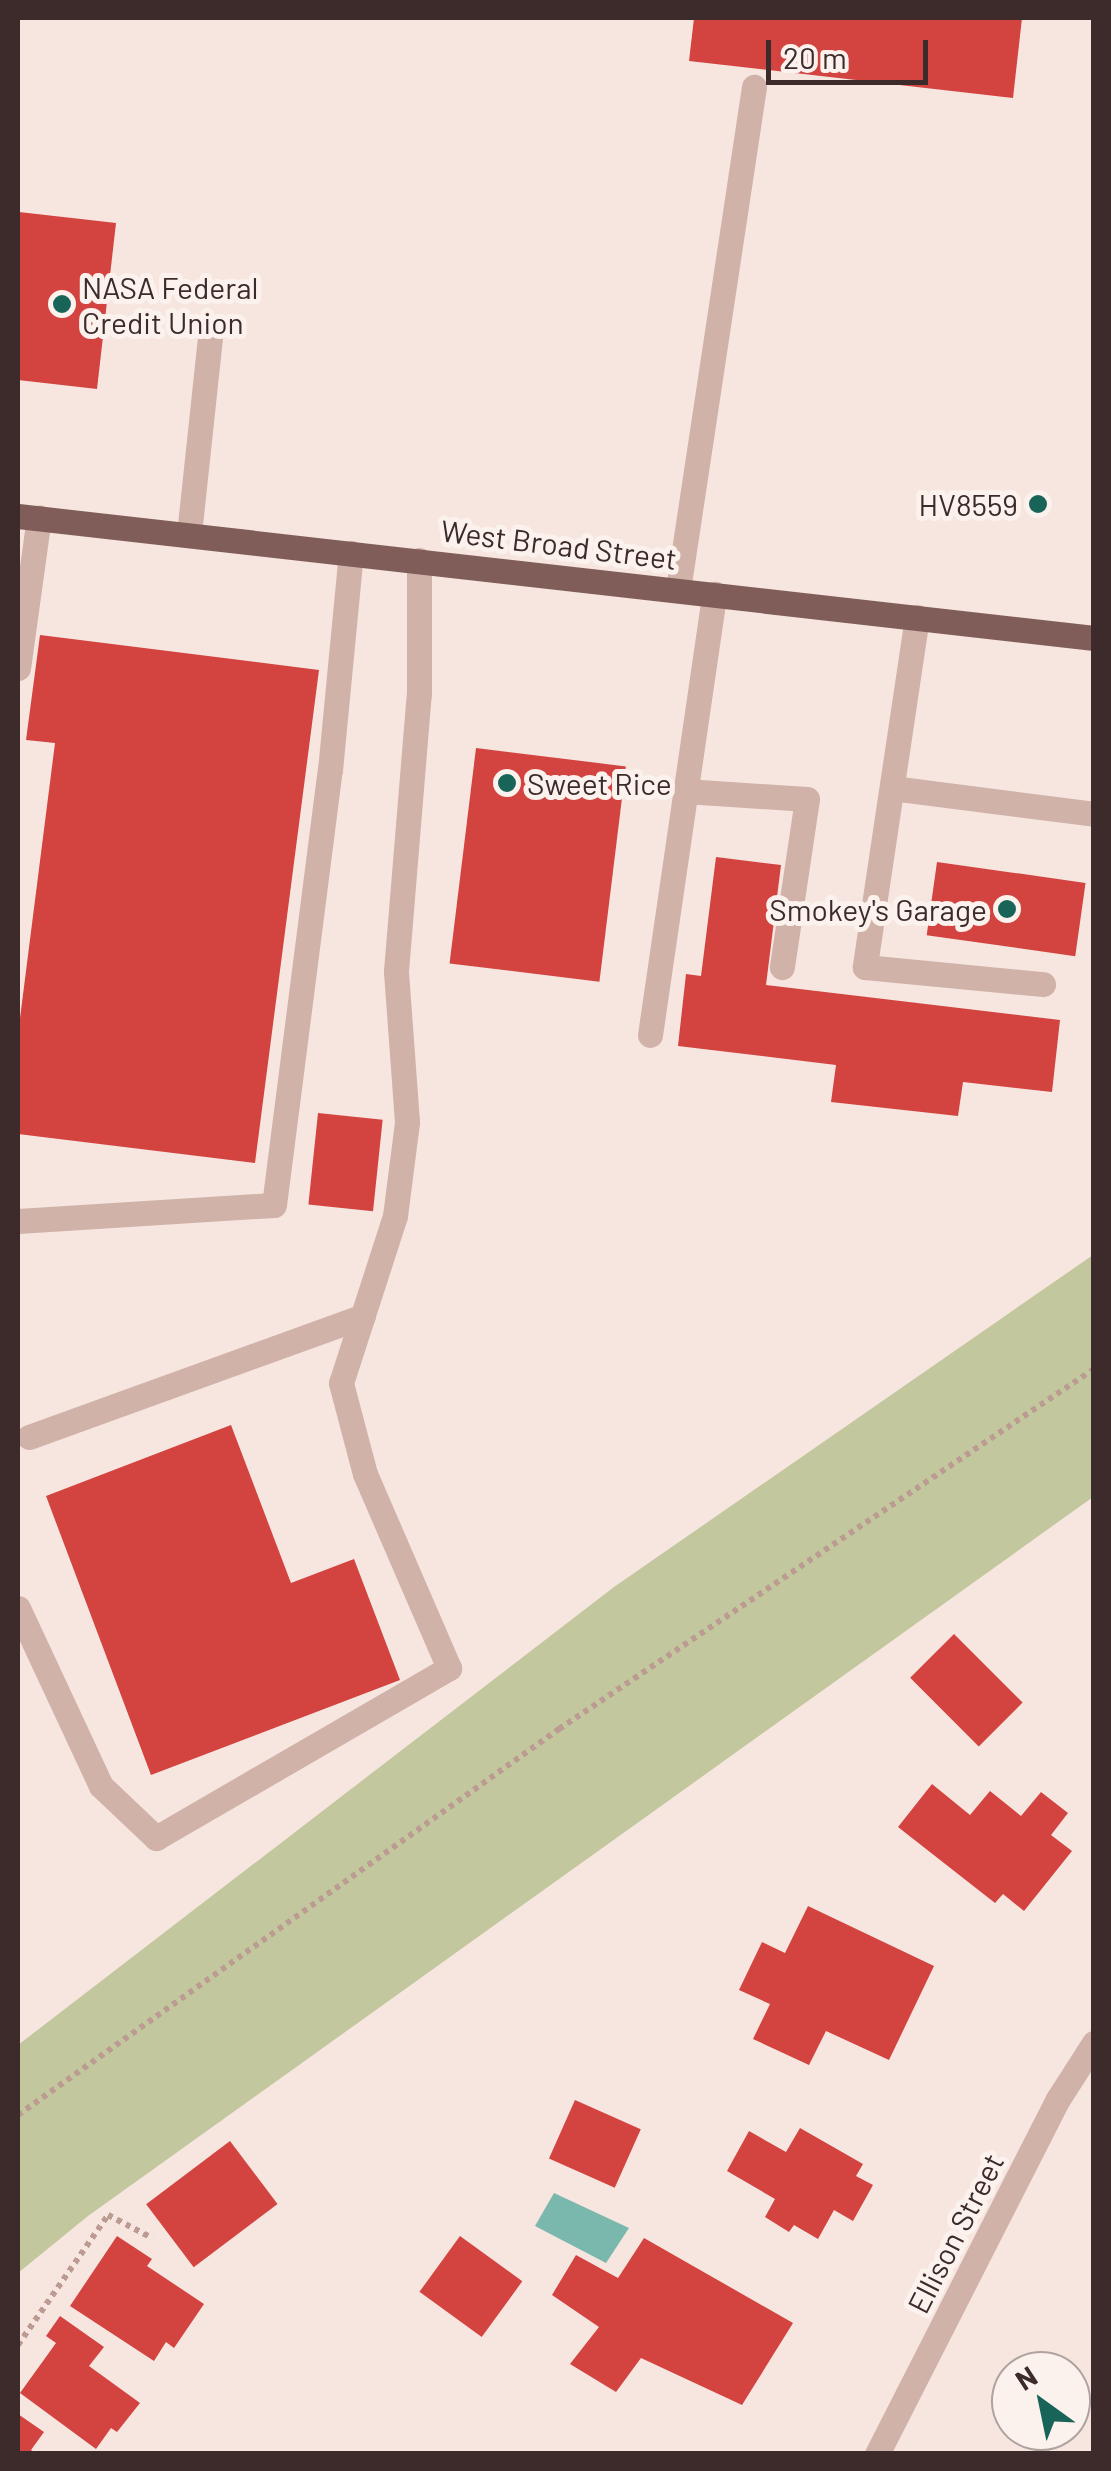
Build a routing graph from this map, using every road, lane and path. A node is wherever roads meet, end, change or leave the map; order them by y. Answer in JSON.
{"nodes":[{"id":1,"x":754,"y":88,"type":"dead end"},
{"id":2,"x":210,"y":327,"type":"dead end"},
{"id":3,"x":28,"y":516,"type":"edge"},
{"id":4,"x":189,"y":534,"type":"junction"},
{"id":5,"x":350,"y":553,"type":"junction"},
{"id":6,"x":419,"y":560,"type":"junction"},
{"id":7,"x":678,"y":590,"type":"junction"},
{"id":8,"x":714,"y":594,"type":"junction"},
{"id":9,"x":917,"y":617,"type":"junction"},
{"id":10,"x":1094,"y":638,"type":"edge"},
{"id":11,"x":18,"y":668,"type":"edge"},
{"id":12,"x":892,"y":788,"type":"junction"},
{"id":13,"x":684,"y":791,"type":"junction"},
{"id":14,"x":1094,"y":814,"type":"edge"},
{"id":15,"x":782,"y":967,"type":"dead end"},
{"id":16,"x":1043,"y":984,"type":"dead end"},
{"id":17,"x":650,"y":1035,"type":"dead end"},
{"id":18,"x":18,"y":1221,"type":"edge"},
{"id":19,"x":363,"y":1316,"type":"junction"},
{"id":20,"x":1094,"y":1369,"type":"edge"},
{"id":21,"x":29,"y":1438,"type":"dead end"},
{"id":22,"x":18,"y":1608,"type":"edge"},
{"id":23,"x":1094,"y":2043,"type":"edge"},
{"id":24,"x":18,"y":2116,"type":"edge"},
{"id":25,"x":152,"y":2238,"type":"dead end"},
{"id":26,"x":18,"y":2345,"type":"edge"},
{"id":27,"x":877,"y":2454,"type":"edge"}],
"edges":[{"from":1,"to":7,"type":"street"},
{"from":2,"to":4,"type":"street"},
{"from":3,"to":4,"type":"main road","name":"West Broad Street"},
{"from":3,"to":11,"type":"street"},
{"from":4,"to":5,"type":"main road","name":"West Broad Street"},
{"from":5,"to":6,"type":"main road","name":"West Broad Street"},
{"from":5,"to":18,"type":"street"},
{"from":6,"to":7,"type":"main road","name":"West Broad Street"},
{"from":6,"to":19,"type":"street"},
{"from":7,"to":8,"type":"main road","name":"West Broad Street"},
{"from":8,"to":9,"type":"main road","name":"West Broad Street"},
{"from":8,"to":13,"type":"street"},
{"from":9,"to":10,"type":"main road","name":"West Broad Street"},
{"from":9,"to":12,"type":"street"},
{"from":12,"to":14,"type":"street"},
{"from":12,"to":16,"type":"street"},
{"from":13,"to":15,"type":"street"},
{"from":13,"to":17,"type":"street"},
{"from":19,"to":21,"type":"street"},
{"from":19,"to":22,"type":"street"},
{"from":20,"to":24,"type":"path"},
{"from":23,"to":27,"type":"street","name":"Ellison Street"},
{"from":25,"to":26,"type":"path"}]}
